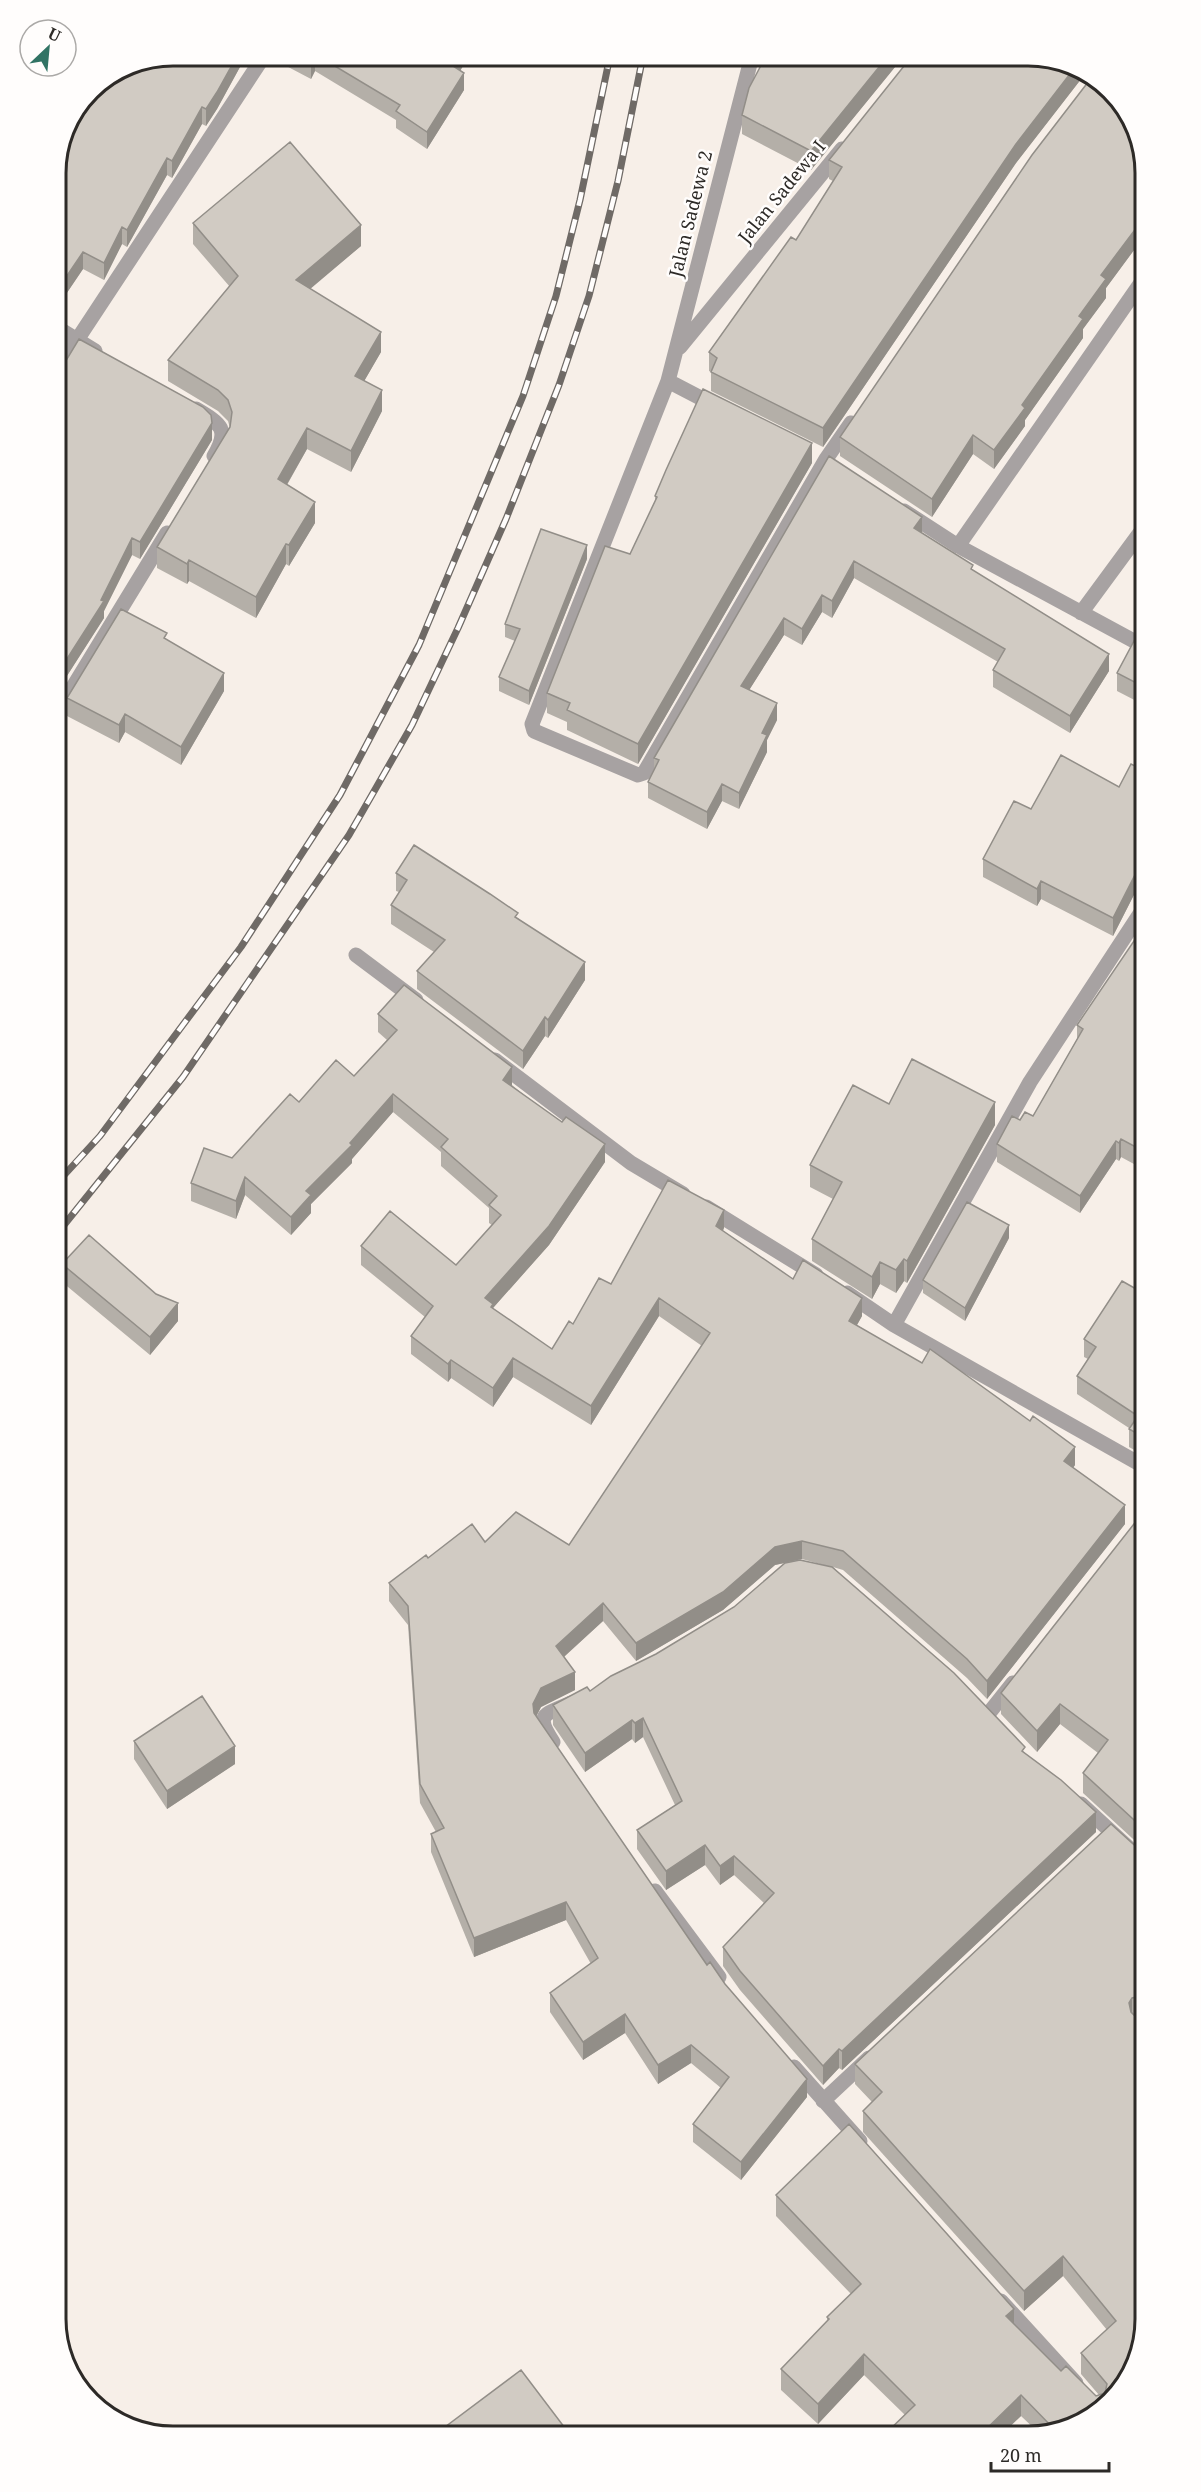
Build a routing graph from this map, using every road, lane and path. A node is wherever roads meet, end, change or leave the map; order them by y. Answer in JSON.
{"nodes":[{"id":1,"x":257,"y":66,"type":"edge"},
{"id":2,"x":749,"y":66,"type":"edge"},
{"id":3,"x":848,"y":141,"type":"edge"},
{"id":4,"x":1135,"y":293,"type":"edge"},
{"id":5,"x":66,"y":334,"type":"edge"},
{"id":6,"x":76,"y":340,"type":"junction"},
{"id":7,"x":676,"y":351,"type":"junction"},
{"id":8,"x":107,"y":357,"type":"edge"},
{"id":9,"x":66,"y":358,"type":"edge"},
{"id":10,"x":668,"y":381,"type":"junction"},
{"id":11,"x":187,"y":404,"type":"edge"},
{"id":12,"x":859,"y":411,"type":"edge"},
{"id":13,"x":732,"y":413,"type":"edge"},
{"id":14,"x":204,"y":473,"type":"edge"},
{"id":15,"x":892,"y":503,"type":"edge"},
{"id":16,"x":173,"y":523,"type":"edge"},
{"id":17,"x":1135,"y":541,"type":"edge"},
{"id":18,"x":958,"y":546,"type":"junction"},
{"id":19,"x":1081,"y":613,"type":"junction"},
{"id":20,"x":1135,"y":641,"type":"edge"},
{"id":21,"x":66,"y":699,"type":"edge"},
{"id":22,"x":1135,"y":932,"type":"edge"},
{"id":23,"x":356,"y":955,"type":"dead end"},
{"id":24,"x":432,"y":1012,"type":"edge"},
{"id":25,"x":480,"y":1048,"type":"edge"},
{"id":26,"x":894,"y":1325,"type":"junction"},
{"id":27,"x":1135,"y":1461,"type":"edge"},
{"id":28,"x":1024,"y":1669,"type":"edge"},
{"id":29,"x":588,"y":1695,"type":"edge"},
{"id":30,"x":975,"y":1699,"type":"edge"},
{"id":31,"x":989,"y":1713,"type":"junction"},
{"id":32,"x":1002,"y":1728,"type":"edge"},
{"id":33,"x":560,"y":1752,"type":"edge"},
{"id":34,"x":1069,"y":1792,"type":"edge"},
{"id":35,"x":1135,"y":1856,"type":"edge"},
{"id":36,"x":644,"y":1875,"type":"edge"},
{"id":37,"x":726,"y":1987,"type":"edge"},
{"id":38,"x":884,"y":2044,"type":"edge"},
{"id":39,"x":785,"y":2057,"type":"edge"},
{"id":40,"x":824,"y":2101,"type":"junction"},
{"id":41,"x":868,"y":2150,"type":"edge"},
{"id":42,"x":988,"y":2286,"type":"edge"},
{"id":43,"x":1083,"y":2391,"type":"edge"}],
"edges":[{"from":1,"to":6,"type":"street"},
{"from":2,"to":7,"type":"street","name":"Jalan Sadewa 2"},
{"from":3,"to":7,"type":"street","name":"Jalan Sadewa I"},
{"from":4,"to":18,"type":"street"},
{"from":5,"to":6,"type":"street"},
{"from":6,"to":8,"type":"street"},
{"from":6,"to":9,"type":"street"},
{"from":7,"to":10,"type":"street","name":"Jalan Sadewa 2"},
{"from":10,"to":12,"type":"street","name":"Jalan Sadewa 2"},
{"from":10,"to":13,"type":"street"},
{"from":11,"to":14,"type":"street"},
{"from":15,"to":18,"type":"street"},
{"from":16,"to":21,"type":"street"},
{"from":17,"to":19,"type":"street"},
{"from":18,"to":19,"type":"street"},
{"from":19,"to":20,"type":"street"},
{"from":22,"to":26,"type":"street"},
{"from":23,"to":24,"type":"street"},
{"from":25,"to":26,"type":"street"},
{"from":26,"to":27,"type":"street"},
{"from":28,"to":31,"type":"street"},
{"from":29,"to":33,"type":"street"},
{"from":30,"to":31,"type":"street"},
{"from":31,"to":32,"type":"street"},
{"from":34,"to":35,"type":"street"},
{"from":36,"to":37,"type":"street"},
{"from":38,"to":40,"type":"street"},
{"from":39,"to":40,"type":"street"},
{"from":40,"to":41,"type":"street"},
{"from":42,"to":43,"type":"street"}]}
